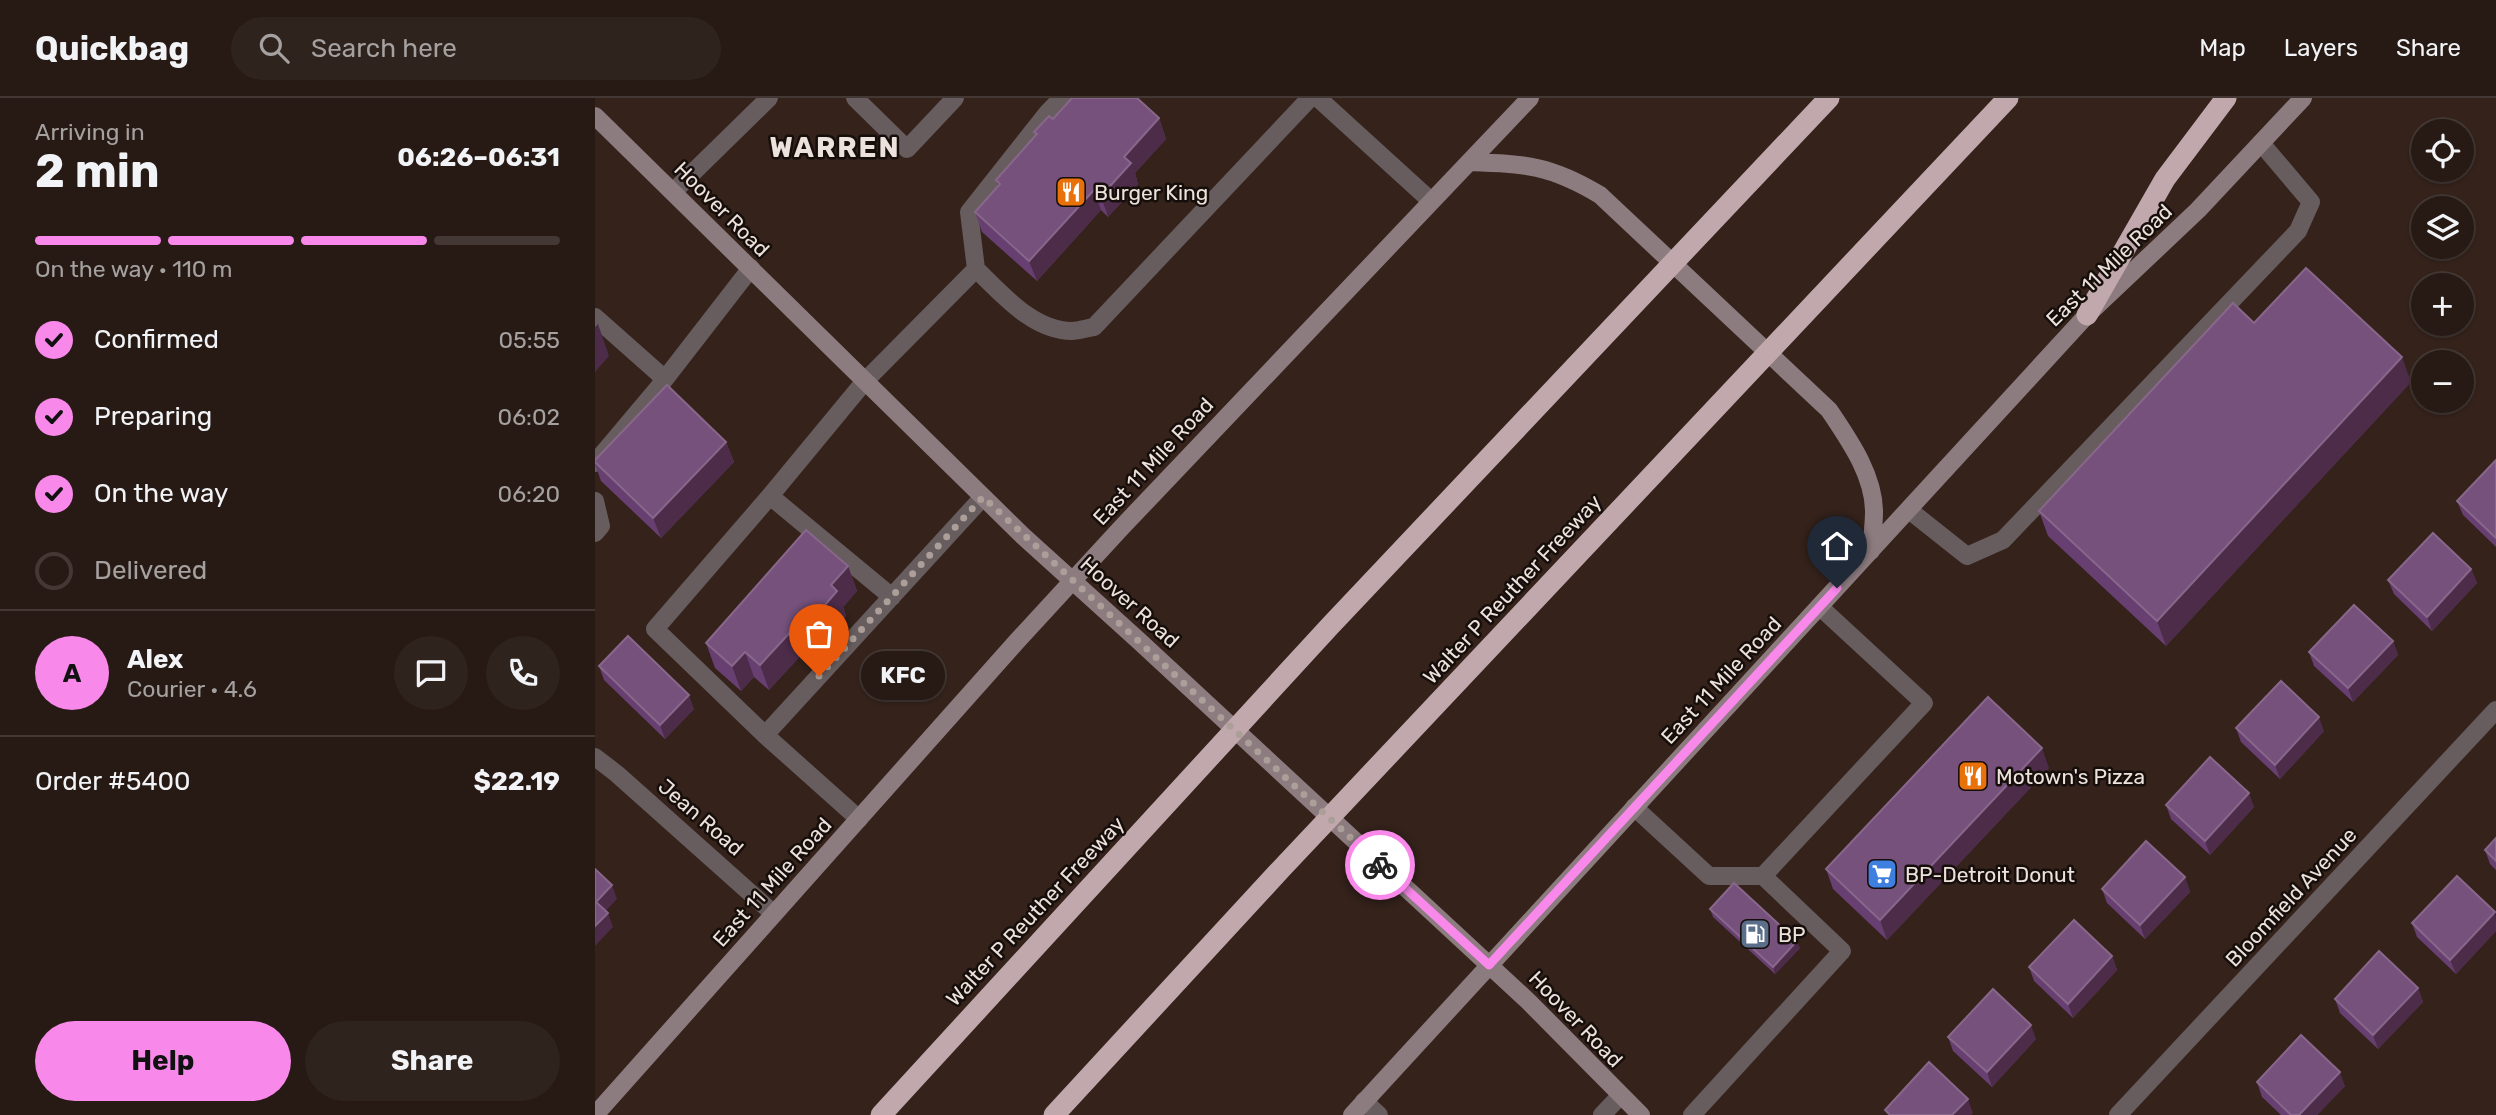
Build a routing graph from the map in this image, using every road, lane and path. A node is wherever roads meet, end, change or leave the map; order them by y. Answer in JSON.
{"nodes":[{"id":1,"x":769,"y":98,"type":"edge"},
{"id":2,"x":855,"y":98,"type":"edge"},
{"id":3,"x":955,"y":98,"type":"edge"},
{"id":4,"x":1062,"y":98,"type":"edge"},
{"id":5,"x":1310,"y":98,"type":"edge"},
{"id":6,"x":1318,"y":98,"type":"edge"},
{"id":7,"x":1529,"y":98,"type":"edge"},
{"id":8,"x":1829,"y":98,"type":"edge"},
{"id":9,"x":2008,"y":98,"type":"edge"},
{"id":10,"x":2226,"y":98,"type":"edge"},
{"id":11,"x":2303,"y":98,"type":"edge"},
{"id":12,"x":595,"y":116,"type":"edge"},
{"id":13,"x":2261,"y":144,"type":"junction"},
{"id":14,"x":1469,"y":162,"type":"junction"},
{"id":15,"x":673,"y":192,"type":"junction"},
{"id":16,"x":1431,"y":201,"type":"junction"},
{"id":17,"x":751,"y":268,"type":"junction"},
{"id":18,"x":976,"y":270,"type":"junction"},
{"id":19,"x":2087,"y":315,"type":"junction"},
{"id":20,"x":595,"y":317,"type":"edge"},
{"id":21,"x":665,"y":379,"type":"junction"},
{"id":22,"x":865,"y":381,"type":"junction"},
{"id":23,"x":595,"y":463,"type":"edge"},
{"id":24,"x":770,"y":496,"type":"junction"},
{"id":25,"x":983,"y":497,"type":"junction"},
{"id":26,"x":595,"y":501,"type":"edge"},
{"id":27,"x":1909,"y":510,"type":"junction"},
{"id":28,"x":595,"y":533,"type":"edge"},
{"id":29,"x":1871,"y":551,"type":"junction"},
{"id":30,"x":1073,"y":581,"type":"junction"},
{"id":31,"x":892,"y":597,"type":"junction"},
{"id":32,"x":1820,"y":607,"type":"junction"},
{"id":33,"x":2496,"y":710,"type":"edge"},
{"id":34,"x":765,"y":735,"type":"junction"},
{"id":35,"x":595,"y":757,"type":"edge"},
{"id":36,"x":1634,"y":807,"type":"junction"},
{"id":37,"x":859,"y":818,"type":"junction"},
{"id":38,"x":1763,"y":876,"type":"junction"},
{"id":39,"x":774,"y":914,"type":"junction"},
{"id":40,"x":1489,"y":965,"type":"junction"},
{"id":41,"x":1619,"y":1096,"type":"junction"},
{"id":42,"x":1364,"y":1101,"type":"junction"},
{"id":43,"x":595,"y":1115,"type":"edge"},
{"id":44,"x":881,"y":1115,"type":"edge"},
{"id":45,"x":1054,"y":1115,"type":"edge"},
{"id":46,"x":1352,"y":1115,"type":"edge"},
{"id":47,"x":1379,"y":1115,"type":"edge"},
{"id":48,"x":1602,"y":1115,"type":"edge"},
{"id":49,"x":1641,"y":1115,"type":"edge"},
{"id":50,"x":1692,"y":1115,"type":"edge"},
{"id":51,"x":2118,"y":1115,"type":"edge"}],
"edges":[{"from":1,"to":15,"type":"street"},
{"from":2,"to":3,"type":"street"},
{"from":4,"to":18,"type":"street"},
{"from":5,"to":18,"type":"street"},
{"from":6,"to":16,"type":"street"},
{"from":7,"to":14,"type":"main road","name":"East 11 Mile Road"},
{"from":8,"to":44,"type":"highway","name":"Walter P Reuther Freeway"},
{"from":9,"to":45,"type":"highway","name":"Walter P Reuther Freeway"},
{"from":10,"to":19,"type":"highway"},
{"from":11,"to":13,"type":"main road","name":"East 11 Mile Road"},
{"from":12,"to":15,"type":"main road","name":"Hoover Road"},
{"from":13,"to":19,"type":"main road","name":"East 11 Mile Road"},
{"from":13,"to":27,"type":"street"},
{"from":14,"to":16,"type":"main road","name":"East 11 Mile Road"},
{"from":14,"to":29,"type":"main road"},
{"from":15,"to":17,"type":"main road","name":"Hoover Road"},
{"from":16,"to":30,"type":"main road","name":"East 11 Mile Road"},
{"from":17,"to":21,"type":"street"},
{"from":17,"to":22,"type":"main road","name":"Hoover Road"},
{"from":18,"to":22,"type":"street"},
{"from":19,"to":27,"type":"main road","name":"East 11 Mile Road"},
{"from":20,"to":21,"type":"street"},
{"from":21,"to":23,"type":"street"},
{"from":22,"to":24,"type":"street"},
{"from":22,"to":25,"type":"main road","name":"Hoover Road"},
{"from":24,"to":31,"type":"street"},
{"from":24,"to":34,"type":"street"},
{"from":25,"to":30,"type":"main road","name":"Hoover Road"},
{"from":25,"to":31,"type":"street"},
{"from":26,"to":28,"type":"street"},
{"from":27,"to":29,"type":"main road","name":"East 11 Mile Road"},
{"from":29,"to":32,"type":"main road","name":"East 11 Mile Road"},
{"from":30,"to":37,"type":"main road","name":"East 11 Mile Road"},
{"from":30,"to":40,"type":"main road","name":"Hoover Road"},
{"from":31,"to":34,"type":"street"},
{"from":32,"to":36,"type":"main road","name":"East 11 Mile Road"},
{"from":32,"to":38,"type":"street"},
{"from":33,"to":51,"type":"street","name":"Bloomfield Avenue"},
{"from":34,"to":37,"type":"street"},
{"from":35,"to":39,"type":"street","name":"Jean Road"},
{"from":36,"to":38,"type":"street"},
{"from":36,"to":40,"type":"main road","name":"East 11 Mile Road"},
{"from":37,"to":39,"type":"main road","name":"East 11 Mile Road"},
{"from":38,"to":50,"type":"street"},
{"from":39,"to":43,"type":"main road","name":"East 11 Mile Road"},
{"from":40,"to":41,"type":"main road","name":"Hoover Road"},
{"from":40,"to":42,"type":"main road","name":"East 11 Mile Road"},
{"from":41,"to":48,"type":"street"},
{"from":41,"to":49,"type":"main road","name":"Hoover Road"},
{"from":42,"to":46,"type":"main road","name":"East 11 Mile Road"},
{"from":42,"to":47,"type":"street"}]}
